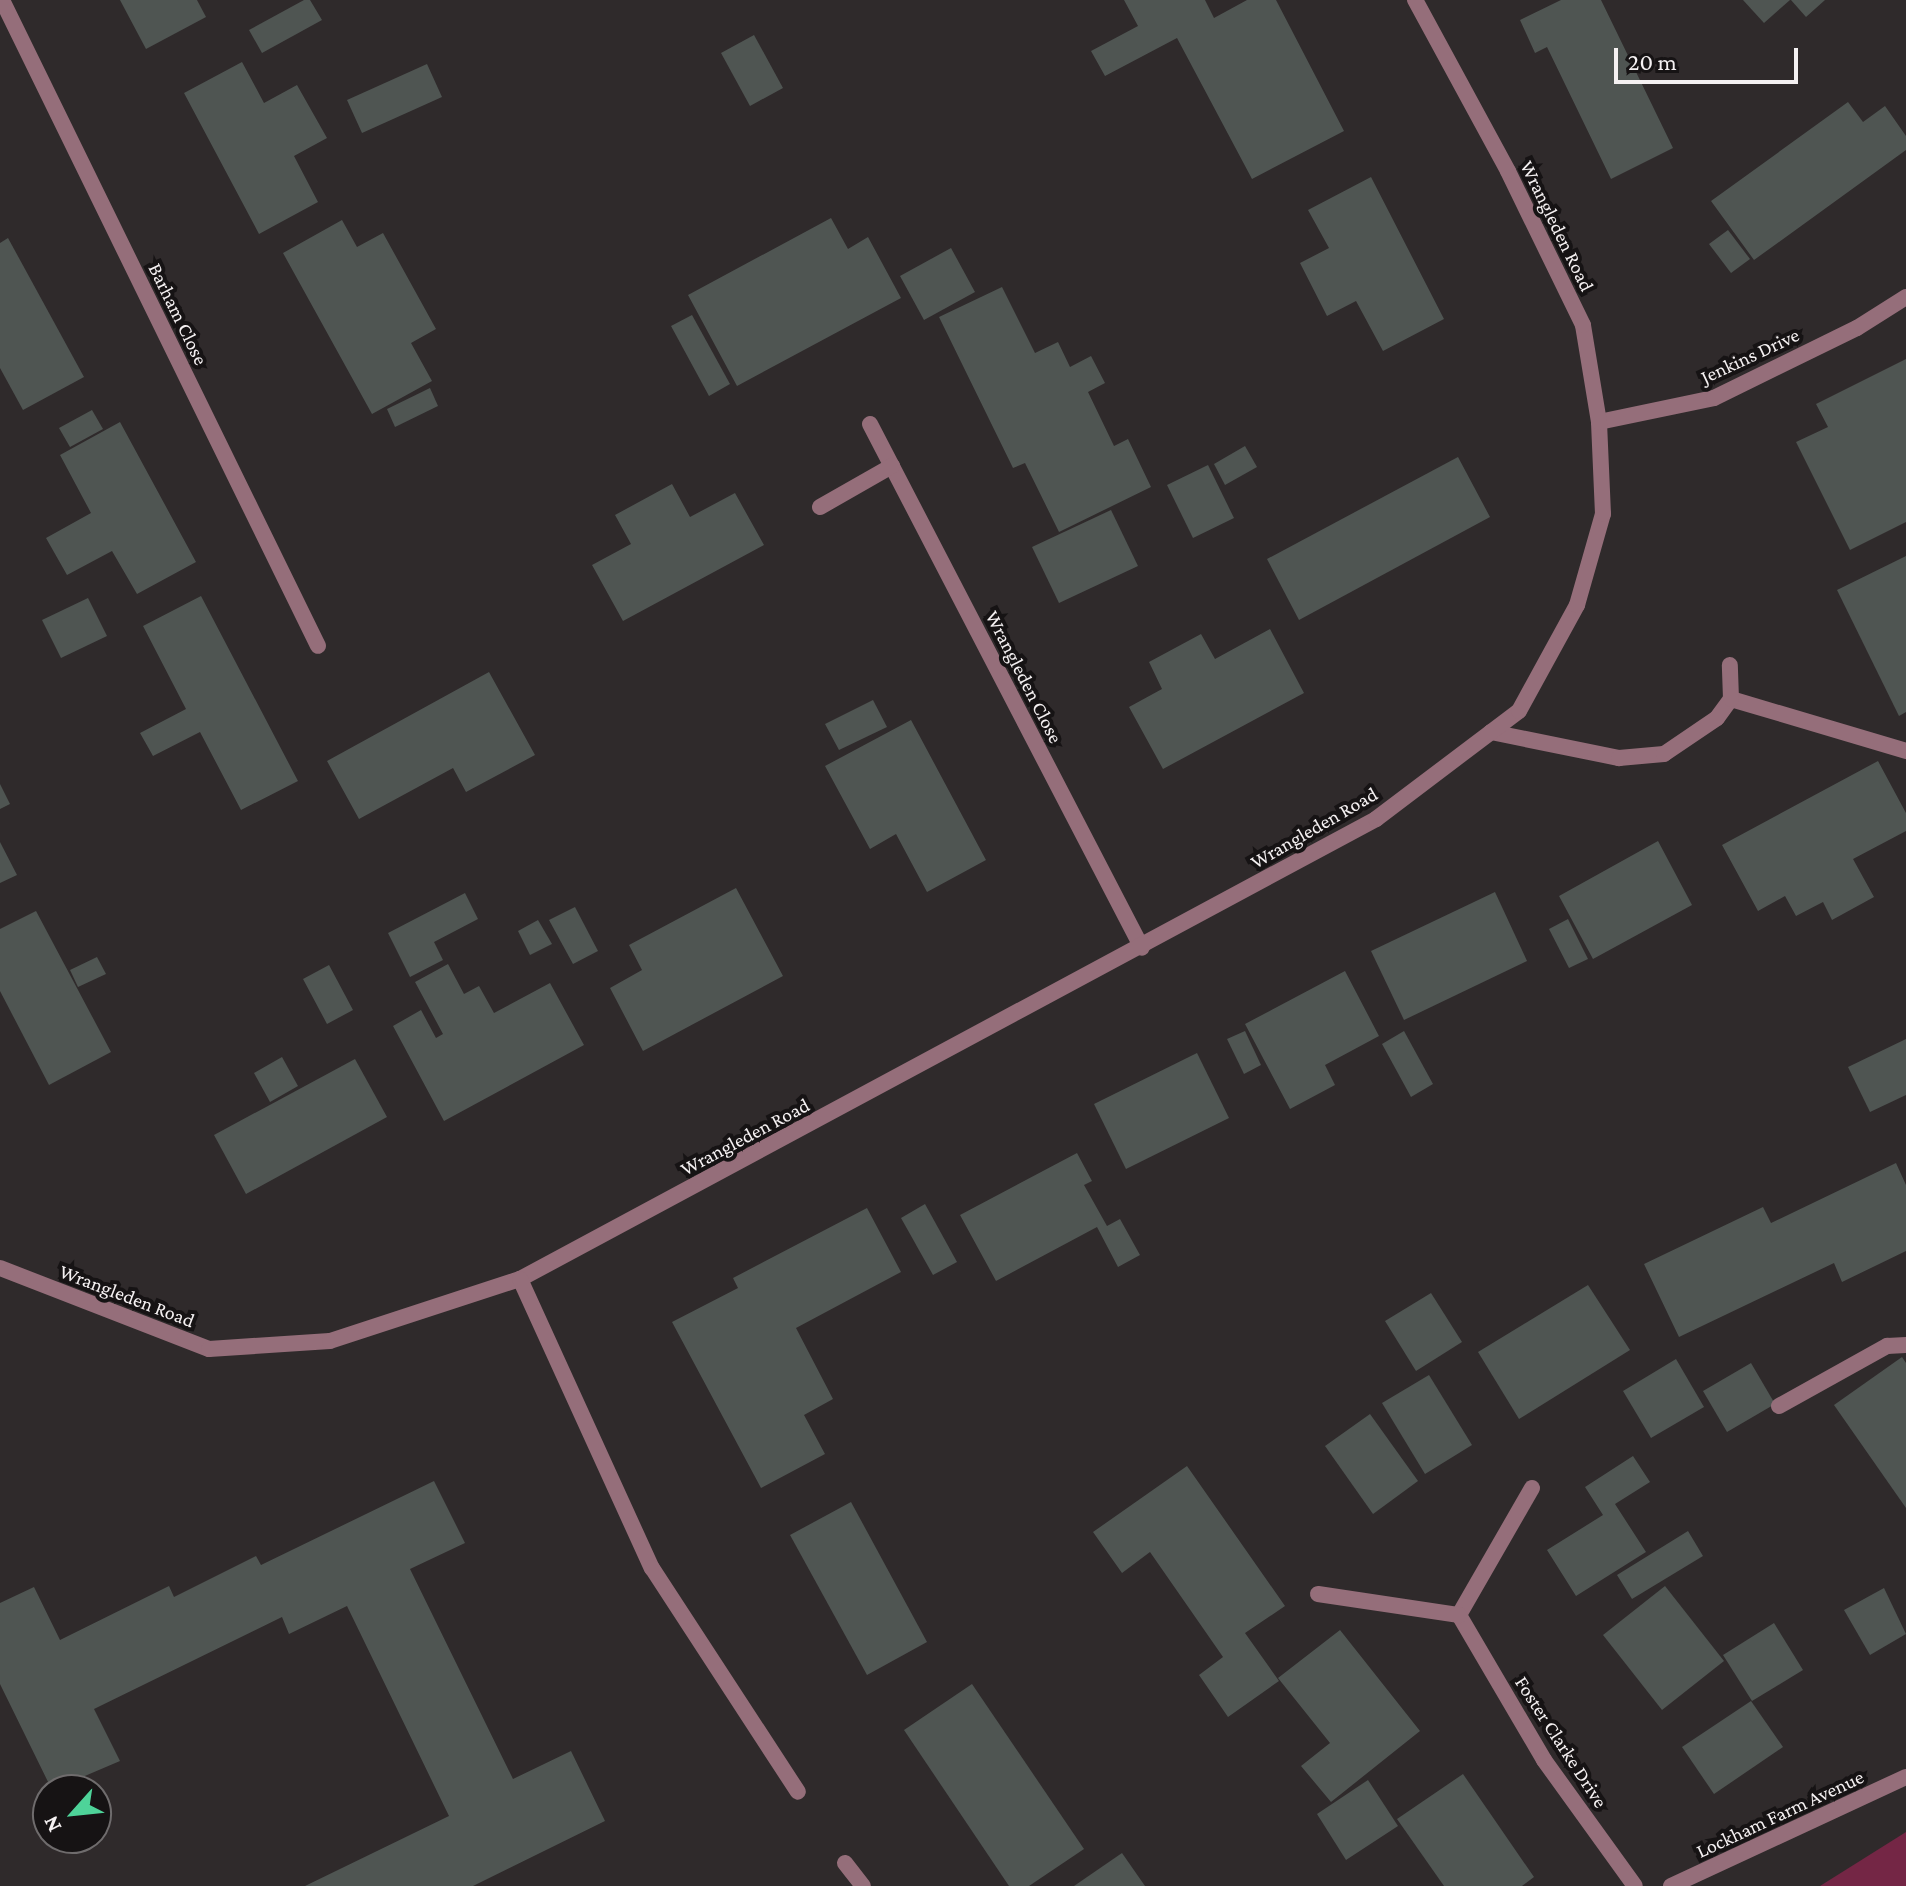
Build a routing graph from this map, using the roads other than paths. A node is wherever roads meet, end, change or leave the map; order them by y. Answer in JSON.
{"nodes":[{"id":1,"x":2,"y":0,"type":"edge"},
{"id":2,"x":1415,"y":0,"type":"edge"},
{"id":3,"x":1906,"y":297,"type":"edge"},
{"id":4,"x":1599,"y":422,"type":"junction"},
{"id":5,"x":870,"y":424,"type":"dead end"},
{"id":6,"x":892,"y":466,"type":"junction"},
{"id":7,"x":820,"y":507,"type":"dead end"},
{"id":8,"x":318,"y":646,"type":"dead end"},
{"id":9,"x":1730,"y":665,"type":"dead end"},
{"id":10,"x":1731,"y":699,"type":"junction"},
{"id":11,"x":1491,"y":732,"type":"junction"},
{"id":12,"x":1906,"y":751,"type":"edge"},
{"id":13,"x":1142,"y":948,"type":"junction"},
{"id":14,"x":0,"y":1268,"type":"edge"},
{"id":15,"x":520,"y":1279,"type":"junction"},
{"id":16,"x":1906,"y":1345,"type":"edge"},
{"id":17,"x":1779,"y":1406,"type":"dead end"},
{"id":18,"x":1532,"y":1488,"type":"dead end"},
{"id":19,"x":1318,"y":1594,"type":"dead end"},
{"id":20,"x":1459,"y":1615,"type":"junction"},
{"id":21,"x":1906,"y":1777,"type":"edge"},
{"id":22,"x":798,"y":1792,"type":"dead end"},
{"id":23,"x":845,"y":1863,"type":"dead end"},
{"id":24,"x":863,"y":1886,"type":"edge"},
{"id":25,"x":1635,"y":1886,"type":"edge"},
{"id":26,"x":1671,"y":1886,"type":"edge"}],
"edges":[{"from":1,"to":8,"type":"street","name":"Barham Close"},
{"from":2,"to":4,"type":"street","name":"Wrangleden Road"},
{"from":3,"to":4,"type":"street","name":"Jenkins Drive"},
{"from":4,"to":11,"type":"street","name":"Wrangleden Road"},
{"from":5,"to":6,"type":"street","name":"Wrangleden Close"},
{"from":6,"to":7,"type":"street"},
{"from":6,"to":13,"type":"street","name":"Wrangleden Close"},
{"from":9,"to":10,"type":"street"},
{"from":10,"to":11,"type":"street"},
{"from":10,"to":12,"type":"street"},
{"from":11,"to":13,"type":"street","name":"Wrangleden Road"},
{"from":13,"to":15,"type":"street","name":"Wrangleden Road"},
{"from":14,"to":15,"type":"street","name":"Wrangleden Road"},
{"from":15,"to":22,"type":"street"},
{"from":16,"to":17,"type":"street"},
{"from":18,"to":20,"type":"street"},
{"from":19,"to":20,"type":"street"},
{"from":20,"to":25,"type":"street","name":"Foster Clarke Drive"},
{"from":21,"to":26,"type":"street","name":"Lockham Farm Avenue"},
{"from":23,"to":24,"type":"street"}]}
